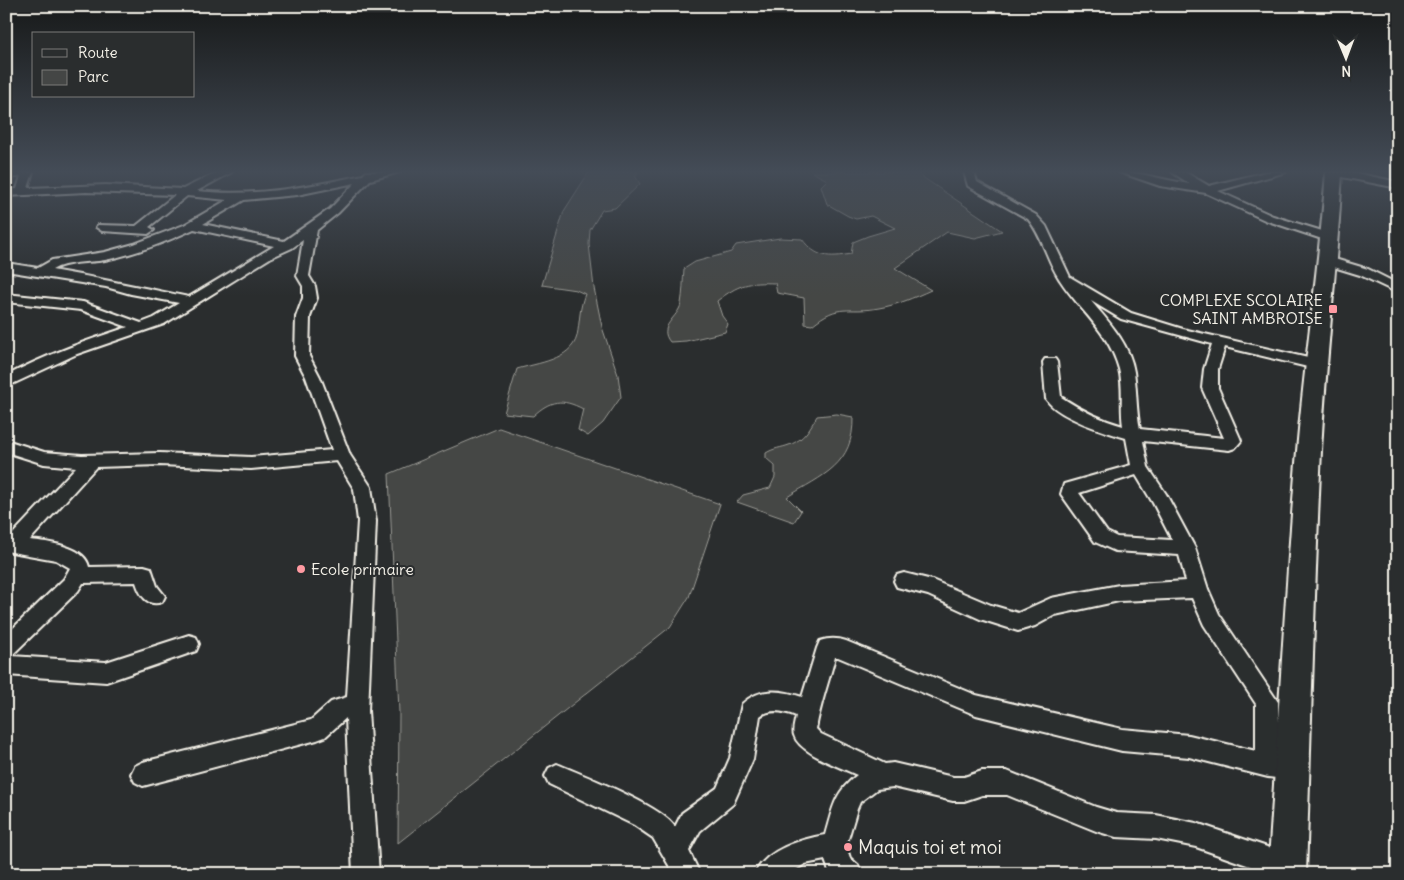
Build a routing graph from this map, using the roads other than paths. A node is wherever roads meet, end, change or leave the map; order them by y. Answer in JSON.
{"nodes":[{"id":1,"x":159,"y":213,"type":"edge"},
{"id":2,"x":213,"y":213,"type":"edge"},
{"id":3,"x":331,"y":213,"type":"edge"},
{"id":4,"x":1025,"y":213,"type":"edge"},
{"id":5,"x":1258,"y":213,"type":"edge"},
{"id":6,"x":1330,"y":213,"type":"edge"},
{"id":7,"x":193,"y":225,"type":"junction"},
{"id":8,"x":102,"y":227,"type":"dead end"},
{"id":9,"x":138,"y":230,"type":"junction"},
{"id":10,"x":311,"y":230,"type":"junction"},
{"id":11,"x":175,"y":232,"type":"junction"},
{"id":12,"x":288,"y":245,"type":"junction"},
{"id":13,"x":1328,"y":249,"type":"junction"},
{"id":14,"x":6,"y":267,"type":"edge"},
{"id":15,"x":39,"y":273,"type":"junction"},
{"id":16,"x":1065,"y":279,"type":"junction"},
{"id":17,"x":1398,"y":289,"type":"edge"},
{"id":18,"x":6,"y":298,"type":"edge"},
{"id":19,"x":192,"y":301,"type":"junction"},
{"id":20,"x":140,"y":327,"type":"junction"},
{"id":21,"x":1220,"y":342,"type":"junction"},
{"id":22,"x":1050,"y":362,"type":"dead end"},
{"id":23,"x":1316,"y":364,"type":"junction"},
{"id":24,"x":6,"y":382,"type":"edge"},
{"id":25,"x":1133,"y":434,"type":"junction"},
{"id":26,"x":6,"y":446,"type":"edge"},
{"id":27,"x":342,"y":455,"type":"junction"},
{"id":28,"x":90,"y":463,"type":"junction"},
{"id":29,"x":1140,"y":468,"type":"junction"},
{"id":30,"x":10,"y":545,"type":"edge"},
{"id":31,"x":1186,"y":548,"type":"junction"},
{"id":32,"x":78,"y":575,"type":"junction"},
{"id":33,"x":904,"y":581,"type":"dead end"},
{"id":34,"x":1198,"y":589,"type":"junction"},
{"id":35,"x":155,"y":596,"type":"dead end"},
{"id":36,"x":189,"y":644,"type":"dead end"},
{"id":37,"x":7,"y":662,"type":"edge"},
{"id":38,"x":357,"y":706,"type":"junction"},
{"id":39,"x":808,"y":710,"type":"junction"},
{"id":40,"x":1280,"y":766,"type":"junction"},
{"id":41,"x":143,"y":774,"type":"dead end"},
{"id":42,"x":882,"y":775,"type":"junction"},
{"id":43,"x":557,"y":776,"type":"dead end"},
{"id":44,"x":834,"y":846,"type":"junction"},
{"id":45,"x":676,"y":852,"type":"junction"},
{"id":46,"x":366,"y":874,"type":"edge"},
{"id":47,"x":687,"y":874,"type":"edge"},
{"id":48,"x":768,"y":874,"type":"edge"},
{"id":49,"x":849,"y":874,"type":"edge"},
{"id":50,"x":1280,"y":874,"type":"edge"},
{"id":51,"x":1287,"y":874,"type":"edge"}],
"edges":[{"from":1,"to":9,"type":"street"},
{"from":2,"to":7,"type":"street"},
{"from":3,"to":10,"type":"street"},
{"from":4,"to":16,"type":"street"},
{"from":5,"to":13,"type":"street"},
{"from":6,"to":13,"type":"street"},
{"from":7,"to":11,"type":"street"},
{"from":7,"to":12,"type":"street"},
{"from":8,"to":9,"type":"street"},
{"from":9,"to":11,"type":"street"},
{"from":10,"to":12,"type":"street"},
{"from":10,"to":27,"type":"street"},
{"from":11,"to":15,"type":"street"},
{"from":12,"to":19,"type":"street"},
{"from":13,"to":17,"type":"street"},
{"from":13,"to":23,"type":"street"},
{"from":14,"to":15,"type":"street"},
{"from":15,"to":19,"type":"street"},
{"from":16,"to":21,"type":"street"},
{"from":16,"to":25,"type":"street"},
{"from":18,"to":20,"type":"street"},
{"from":19,"to":20,"type":"street"},
{"from":20,"to":24,"type":"street"},
{"from":21,"to":23,"type":"street"},
{"from":21,"to":25,"type":"street"},
{"from":22,"to":25,"type":"street"},
{"from":23,"to":40,"type":"street"},
{"from":25,"to":29,"type":"street"},
{"from":26,"to":28,"type":"street"},
{"from":27,"to":28,"type":"street"},
{"from":27,"to":38,"type":"street"},
{"from":28,"to":30,"type":"street"},
{"from":29,"to":31,"type":"street"},
{"from":29,"to":31,"type":"street"},
{"from":30,"to":32,"type":"street"},
{"from":31,"to":34,"type":"street"},
{"from":32,"to":35,"type":"street"},
{"from":32,"to":37,"type":"street"},
{"from":33,"to":34,"type":"street"},
{"from":34,"to":40,"type":"street"},
{"from":36,"to":37,"type":"street"},
{"from":38,"to":41,"type":"street"},
{"from":38,"to":46,"type":"street"},
{"from":39,"to":40,"type":"street"},
{"from":39,"to":42,"type":"street"},
{"from":39,"to":45,"type":"street"},
{"from":40,"to":51,"type":"street"},
{"from":42,"to":44,"type":"street"},
{"from":42,"to":50,"type":"street"},
{"from":43,"to":45,"type":"street"},
{"from":44,"to":48,"type":"street"},
{"from":44,"to":49,"type":"street"},
{"from":45,"to":47,"type":"street"}]}
